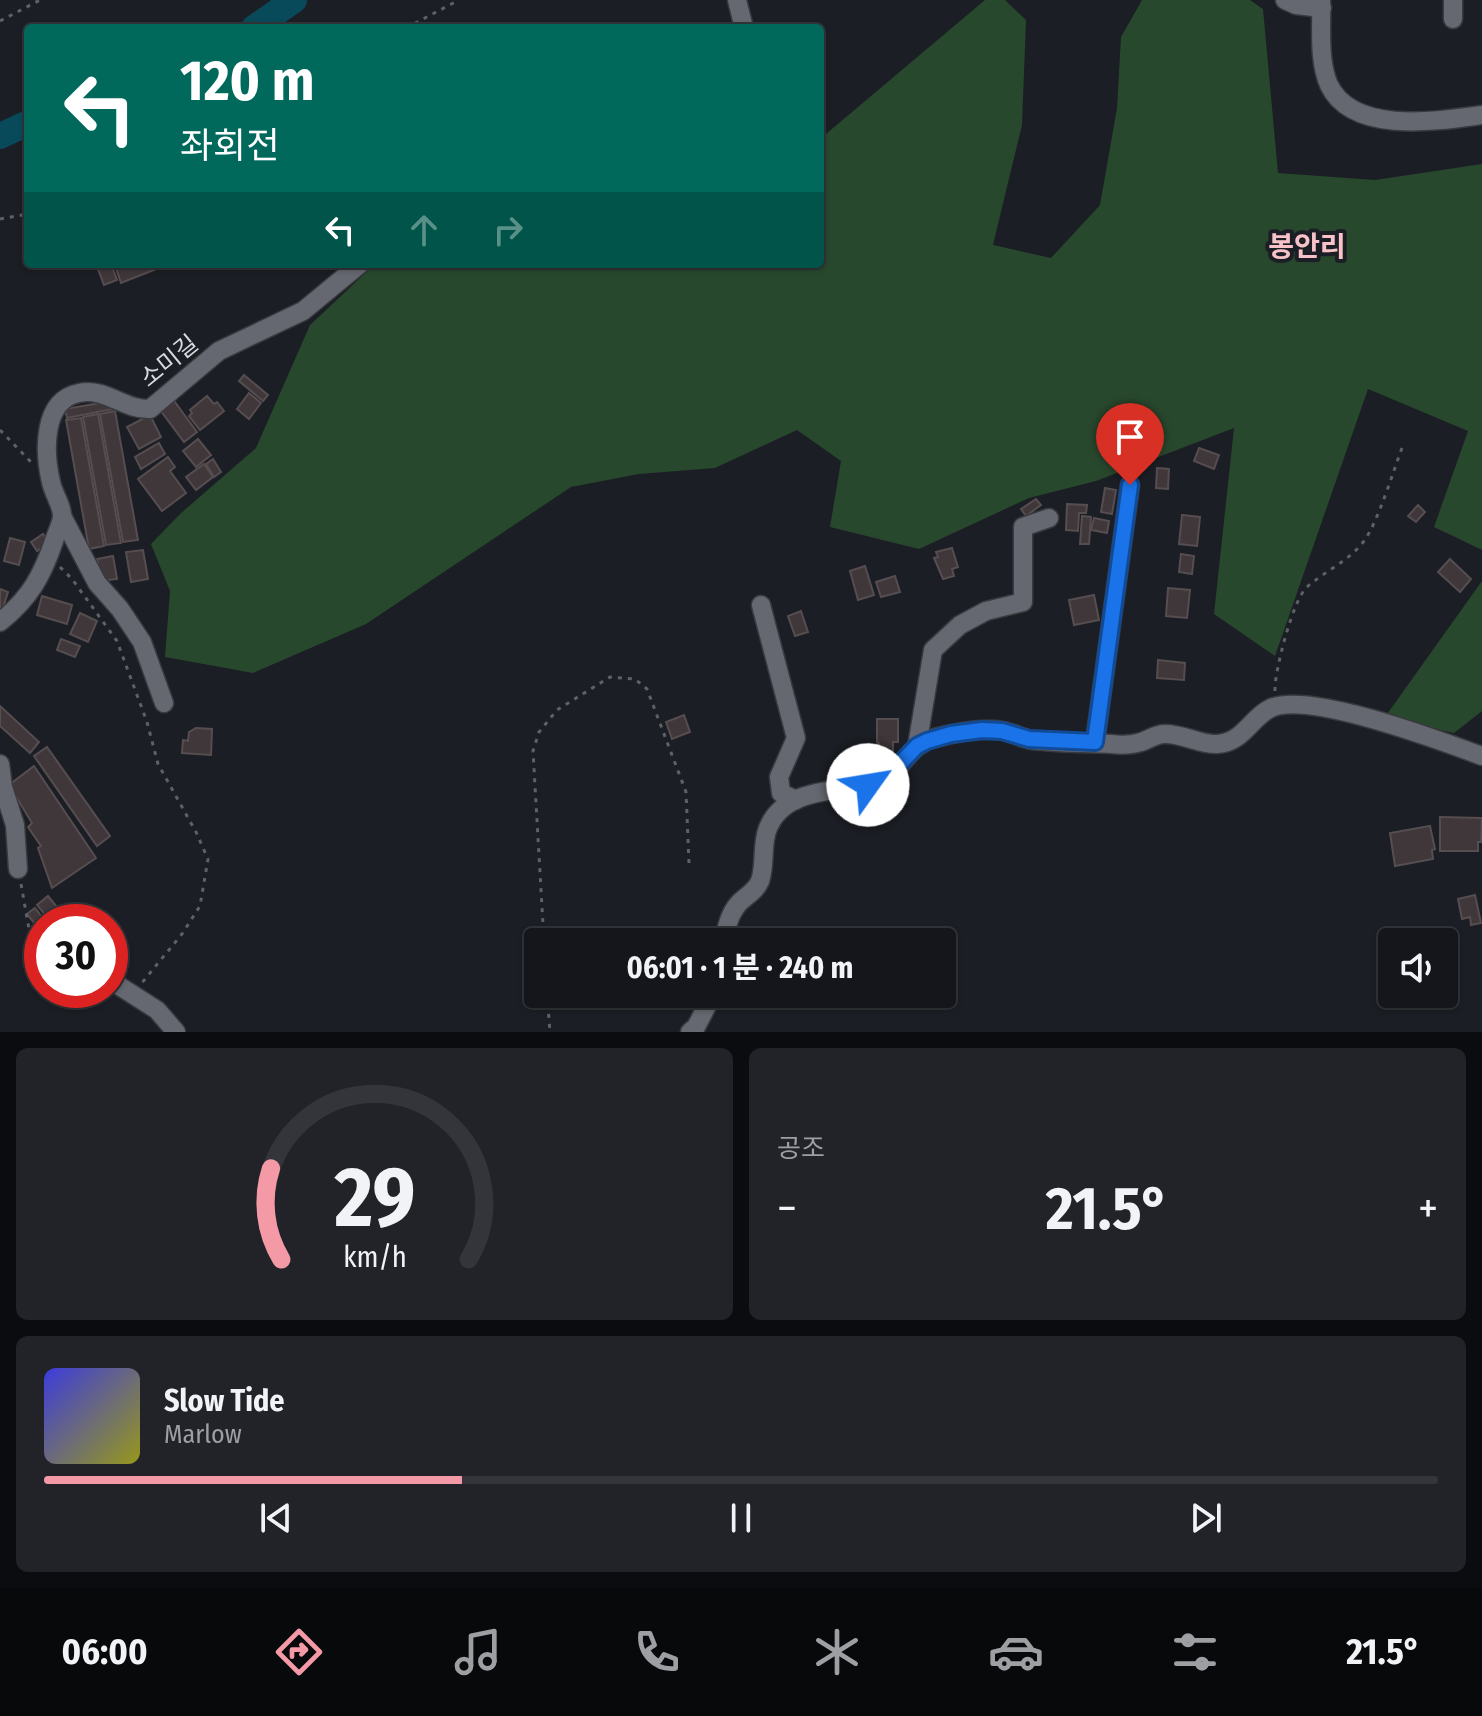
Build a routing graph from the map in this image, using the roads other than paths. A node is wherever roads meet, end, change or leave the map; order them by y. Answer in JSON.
{"nodes":[{"id":1,"x":737,"y":0,"type":"edge"},
{"id":2,"x":1285,"y":0,"type":"edge"},
{"id":3,"x":1453,"y":0,"type":"edge"},
{"id":4,"x":1322,"y":4,"type":"edge"},
{"id":5,"x":1453,"y":19,"type":"dead end"},
{"id":6,"x":743,"y":24,"type":"edge"},
{"id":7,"x":1482,"y":115,"type":"edge"},
{"id":8,"x":355,"y":268,"type":"edge"},
{"id":9,"x":1130,"y":485,"type":"dead end"},
{"id":10,"x":62,"y":516,"type":"junction"},
{"id":11,"x":1049,"y":518,"type":"dead end"},
{"id":12,"x":761,"y":605,"type":"dead end"},
{"id":13,"x":0,"y":622,"type":"edge"},
{"id":14,"x":164,"y":703,"type":"dead end"},
{"id":15,"x":1095,"y":742,"type":"junction"},
{"id":16,"x":917,"y":746,"type":"junction"},
{"id":17,"x":1482,"y":756,"type":"edge"},
{"id":18,"x":0,"y":764,"type":"edge"},
{"id":19,"x":796,"y":800,"type":"junction"},
{"id":20,"x":18,"y":869,"type":"road end"},
{"id":21,"x":728,"y":928,"type":"edge"},
{"id":22,"x":128,"y":991,"type":"edge"},
{"id":23,"x":706,"y":1008,"type":"edge"},
{"id":24,"x":157,"y":1010,"type":"junction"},
{"id":25,"x":156,"y":1032,"type":"edge"},
{"id":26,"x":176,"y":1032,"type":"edge"},
{"id":27,"x":690,"y":1032,"type":"edge"}],
"edges":[{"from":1,"to":6,"type":"street"},
{"from":2,"to":4,"type":"street"},
{"from":3,"to":5,"type":"street"},
{"from":4,"to":7,"type":"street"},
{"from":8,"to":10,"type":"street","name":"소미길"},
{"from":9,"to":15,"type":"street"},
{"from":10,"to":13,"type":"street"},
{"from":10,"to":14,"type":"street","name":"소미길"},
{"from":11,"to":16,"type":"street"},
{"from":12,"to":19,"type":"street"},
{"from":15,"to":16,"type":"street"},
{"from":15,"to":17,"type":"street"},
{"from":16,"to":19,"type":"street"},
{"from":18,"to":20,"type":"street"},
{"from":19,"to":21,"type":"street"},
{"from":22,"to":24,"type":"street"},
{"from":23,"to":27,"type":"street"},
{"from":24,"to":25,"type":"street"},
{"from":24,"to":26,"type":"street"}]}
